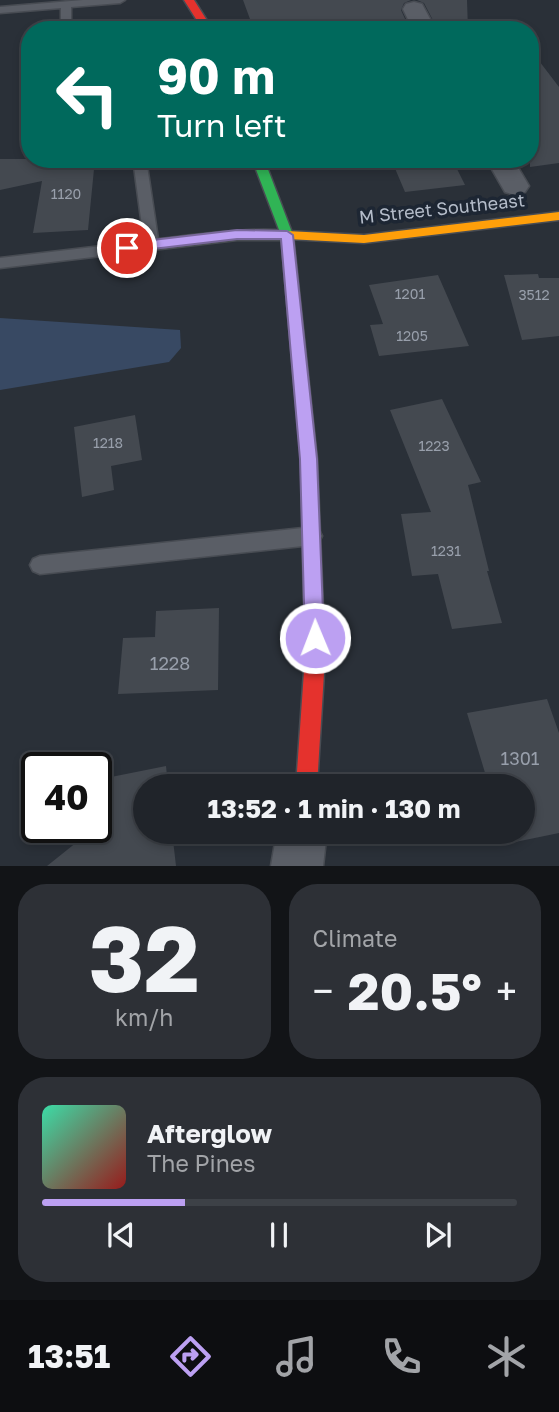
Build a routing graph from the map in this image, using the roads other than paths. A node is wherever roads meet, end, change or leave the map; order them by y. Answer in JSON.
{"nodes":[{"id":1,"x":120,"y":0,"type":"edge"},
{"id":2,"x":189,"y":0,"type":"edge"},
{"id":3,"x":66,"y":5,"type":"junction"},
{"id":4,"x":414,"y":9,"type":"dead end"},
{"id":5,"x":0,"y":10,"type":"edge"},
{"id":6,"x":66,"y":21,"type":"edge"},
{"id":7,"x":202,"y":21,"type":"edge"},
{"id":8,"x":420,"y":21,"type":"edge"},
{"id":9,"x":140,"y":168,"type":"edge"},
{"id":10,"x":261,"y":168,"type":"edge"},
{"id":11,"x":504,"y":168,"type":"edge"},
{"id":12,"x":515,"y":187,"type":"dead end"},
{"id":13,"x":559,"y":216,"type":"edge"},
{"id":14,"x":287,"y":235,"type":"junction"},
{"id":15,"x":152,"y":245,"type":"junction"},
{"id":16,"x":0,"y":263,"type":"edge"},
{"id":17,"x":313,"y":536,"type":"junction"},
{"id":18,"x":40,"y":565,"type":"dead end"},
{"id":19,"x":307,"y":774,"type":"edge"},
{"id":20,"x":300,"y":844,"type":"edge"},
{"id":21,"x":297,"y":866,"type":"edge"}],
"edges":[{"from":1,"to":3,"type":"lane"},
{"from":2,"to":7,"type":"street"},
{"from":3,"to":5,"type":"lane"},
{"from":3,"to":6,"type":"lane"},
{"from":4,"to":8,"type":"street"},
{"from":9,"to":15,"type":"lane"},
{"from":10,"to":14,"type":"street"},
{"from":11,"to":12,"type":"street"},
{"from":13,"to":14,"type":"street","name":"M Street Southeast"},
{"from":14,"to":15,"type":"lane"},
{"from":14,"to":17,"type":"street"},
{"from":15,"to":16,"type":"lane"},
{"from":17,"to":18,"type":"lane"},
{"from":17,"to":19,"type":"street"},
{"from":20,"to":21,"type":"street"}]}
